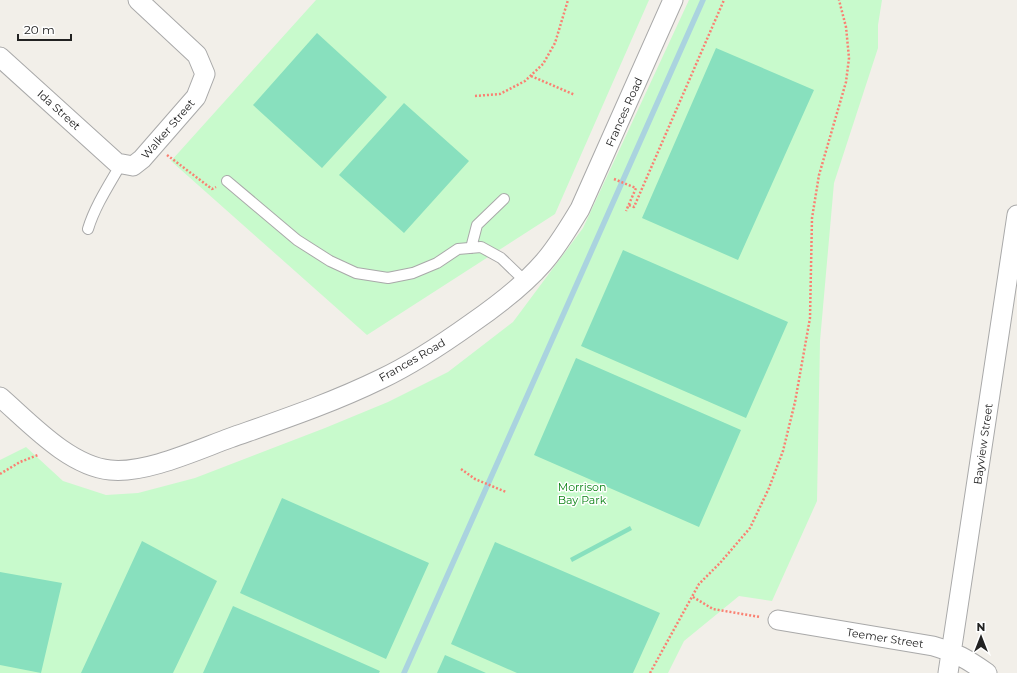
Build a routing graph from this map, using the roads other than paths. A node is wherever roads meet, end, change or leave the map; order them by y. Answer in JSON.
{"nodes":[{"id":1,"x":138,"y":0,"type":"edge"},
{"id":2,"x":673,"y":0,"type":"edge"},
{"id":3,"x":0,"y":57,"type":"edge"},
{"id":4,"x":119,"y":163,"type":"junction"},
{"id":5,"x":227,"y":181,"type":"dead end"},
{"id":6,"x":504,"y":199,"type":"dead end"},
{"id":7,"x":1017,"y":215,"type":"edge"},
{"id":8,"x":88,"y":229,"type":"dead end"},
{"id":9,"x":470,"y":248,"type":"junction"},
{"id":10,"x":525,"y":281,"type":"junction"},
{"id":11,"x":0,"y":397,"type":"edge"},
{"id":12,"x":778,"y":620,"type":"road end"},
{"id":13,"x":952,"y":651,"type":"junction"},
{"id":14,"x":948,"y":673,"type":"edge"},
{"id":15,"x":987,"y":673,"type":"edge"}],
"edges":[{"from":1,"to":4,"type":"street","name":"Walker Street"},
{"from":2,"to":10,"type":"street","name":"Frances Road"},
{"from":3,"to":4,"type":"street","name":"Ida Street"},
{"from":4,"to":8,"type":"lane"},
{"from":5,"to":9,"type":"lane"},
{"from":6,"to":9,"type":"lane"},
{"from":7,"to":13,"type":"street","name":"Bayview Street"},
{"from":9,"to":10,"type":"lane"},
{"from":10,"to":11,"type":"street","name":"Frances Road"},
{"from":12,"to":13,"type":"street","name":"Teemer Street"},
{"from":13,"to":14,"type":"street","name":"Bayview Street"},
{"from":13,"to":15,"type":"street","name":"Teemer Street"}]}
